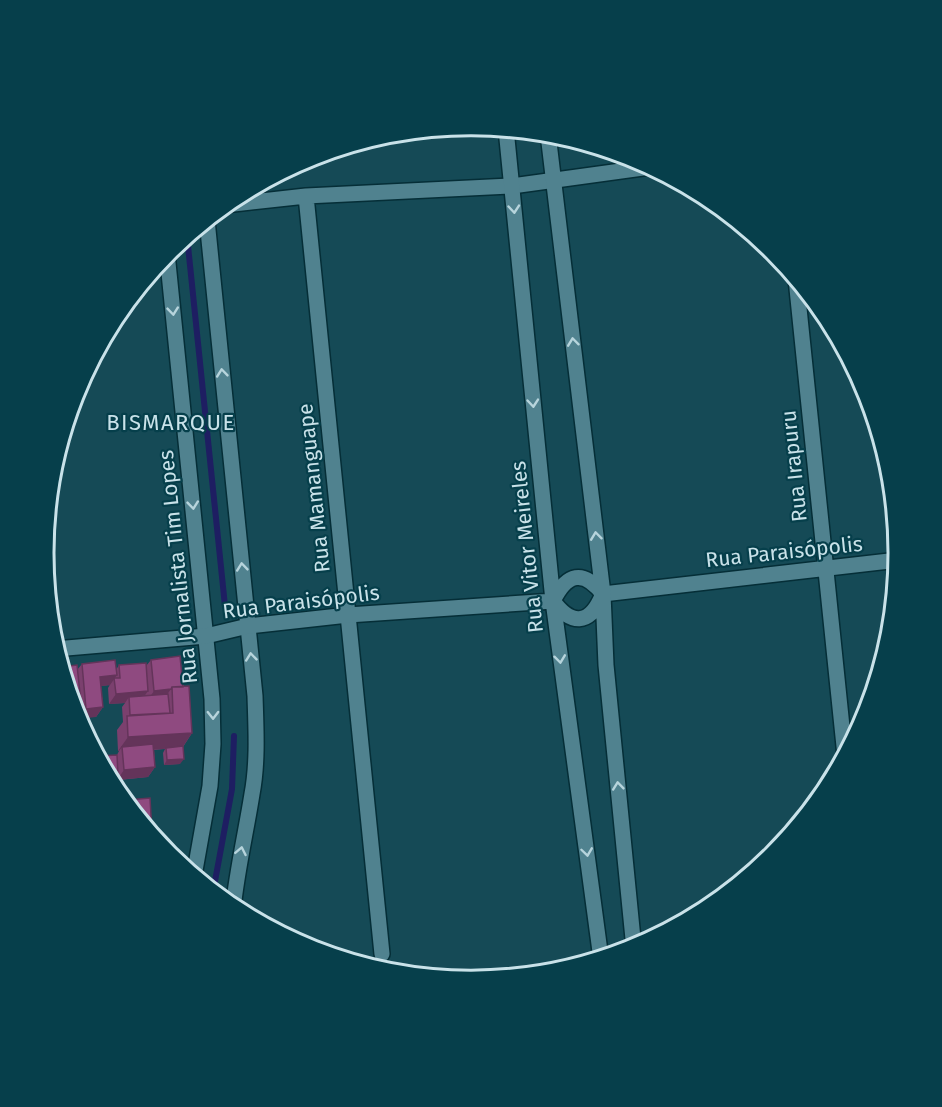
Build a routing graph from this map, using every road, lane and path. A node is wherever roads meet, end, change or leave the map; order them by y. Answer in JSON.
{"nodes":[{"id":1,"x":507,"y":138,"type":"edge"},
{"id":2,"x":549,"y":144,"type":"edge"},
{"id":3,"x":633,"y":169,"type":"edge"},
{"id":4,"x":553,"y":180,"type":"junction"},
{"id":5,"x":512,"y":186,"type":"junction"},
{"id":6,"x":306,"y":196,"type":"junction"},
{"id":7,"x":246,"y":203,"type":"edge"},
{"id":8,"x":208,"y":230,"type":"edge"},
{"id":9,"x":168,"y":267,"type":"edge"},
{"id":10,"x":798,"y":295,"type":"edge"},
{"id":11,"x":888,"y":561,"type":"edge"},
{"id":12,"x":826,"y":567,"type":"junction"},
{"id":13,"x":603,"y":594,"type":"junction"},
{"id":14,"x":553,"y":600,"type":"junction"},
{"id":15,"x":348,"y":615,"type":"junction"},
{"id":16,"x":248,"y":626,"type":"junction"},
{"id":17,"x":206,"y":636,"type":"junction"},
{"id":18,"x":65,"y":648,"type":"edge"},
{"id":19,"x":843,"y":741,"type":"edge"},
{"id":20,"x":196,"y":867,"type":"edge"},
{"id":21,"x":234,"y":897,"type":"edge"},
{"id":22,"x":633,"y":938,"type":"edge"},
{"id":23,"x":605,"y":948,"type":"edge"},
{"id":24,"x":382,"y":954,"type":"dead end"}],
"edges":[{"from":1,"to":5,"type":"street","name":"Rua Vitor Meireles"},
{"from":2,"to":4,"type":"street"},
{"from":3,"to":4,"type":"street"},
{"from":4,"to":5,"type":"street"},
{"from":13,"to":4,"type":"street","one_way":true},
{"from":5,"to":6,"type":"street"},
{"from":5,"to":14,"type":"street","name":"Rua Vitor Meireles","one_way":true},
{"from":6,"to":7,"type":"street"},
{"from":6,"to":15,"type":"street","name":"Rua Mamanguape"},
{"from":16,"to":8,"type":"street","one_way":true},
{"from":9,"to":17,"type":"street","name":"Rua Jornalista Tim Lopes","one_way":true},
{"from":10,"to":12,"type":"street","name":"Rua Irapuru"},
{"from":11,"to":12,"type":"street","name":"Rua Paraisópolis"},
{"from":12,"to":13,"type":"street","name":"Rua Paraisópolis"},
{"from":12,"to":19,"type":"street","name":"Rua Irapuru"},
{"from":13,"to":14,"type":"street"},
{"from":13,"to":14,"type":"street"},
{"from":22,"to":13,"type":"street","one_way":true},
{"from":14,"to":15,"type":"street","name":"Rua Paraisópolis"},
{"from":14,"to":23,"type":"street","name":"Rua Vitor Meireles","one_way":true},
{"from":15,"to":16,"type":"street","name":"Rua Paraisópolis"},
{"from":15,"to":24,"type":"street","name":"Rua Mamanguape"},
{"from":16,"to":17,"type":"street","name":"Rua Paraisópolis"},
{"from":21,"to":16,"type":"street","one_way":true},
{"from":17,"to":18,"type":"street","name":"Rua Paraisópolis"},
{"from":17,"to":20,"type":"street","name":"Rua Jornalista Tim Lopes","one_way":true}]}
